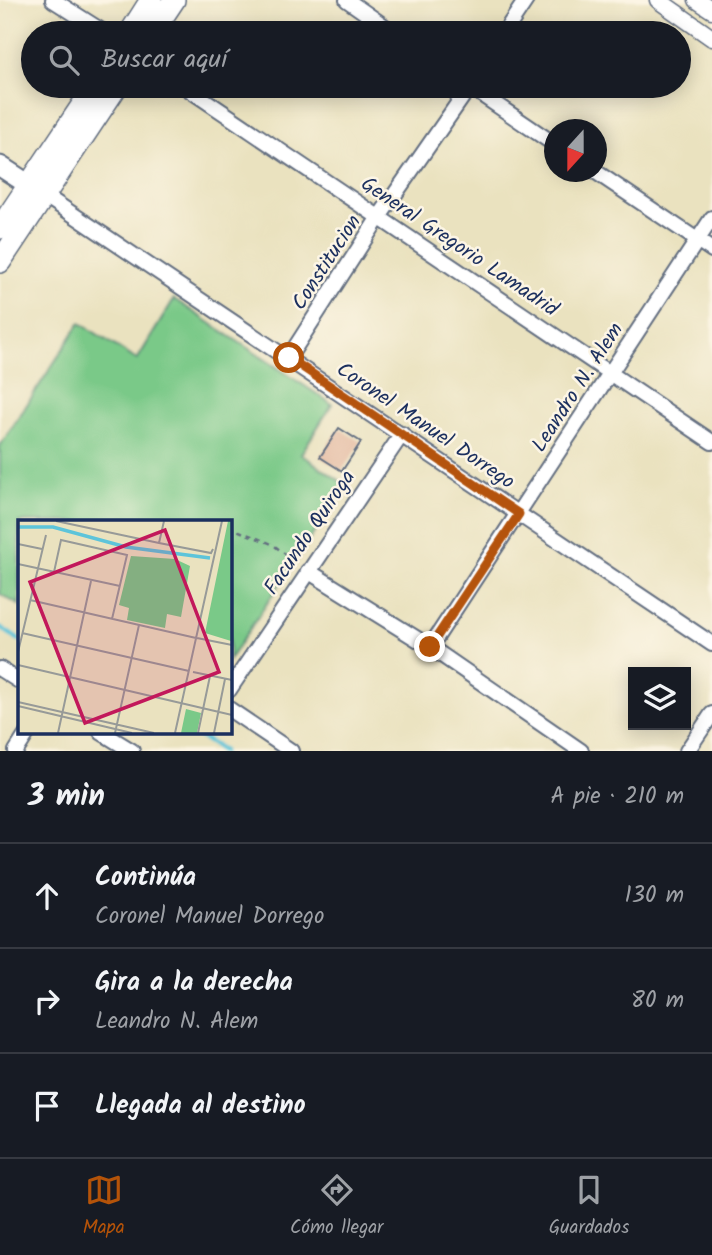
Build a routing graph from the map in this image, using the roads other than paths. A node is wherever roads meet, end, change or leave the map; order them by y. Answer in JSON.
{"nodes":[{"id":1,"x":53,"y":0,"type":"edge"},
{"id":2,"x":151,"y":0,"type":"edge"},
{"id":3,"x":174,"y":0,"type":"edge"},
{"id":4,"x":346,"y":0,"type":"edge"},
{"id":5,"x":526,"y":0,"type":"edge"},
{"id":6,"x":658,"y":0,"type":"edge"},
{"id":7,"x":697,"y":0,"type":"edge"},
{"id":8,"x":712,"y":10,"type":"edge"},
{"id":9,"x":86,"y":21,"type":"edge"},
{"id":10,"x":138,"y":21,"type":"edge"},
{"id":11,"x":160,"y":21,"type":"edge"},
{"id":12,"x":377,"y":21,"type":"edge"},
{"id":13,"x":512,"y":21,"type":"edge"},
{"id":14,"x":688,"y":21,"type":"edge"},
{"id":15,"x":691,"y":23,"type":"edge"},
{"id":16,"x":712,"y":38,"type":"edge"},
{"id":17,"x":88,"y":98,"type":"edge"},
{"id":18,"x":108,"y":98,"type":"edge"},
{"id":19,"x":202,"y":98,"type":"edge"},
{"id":20,"x":462,"y":98,"type":"edge"},
{"id":21,"x":488,"y":98,"type":"edge"},
{"id":22,"x":544,"y":136,"type":"edge"},
{"id":23,"x":0,"y":166,"type":"edge"},
{"id":24,"x":607,"y":179,"type":"edge"},
{"id":25,"x":36,"y":190,"type":"junction"},
{"id":26,"x":379,"y":217,"type":"junction"},
{"id":27,"x":712,"y":218,"type":"edge"},
{"id":28,"x":0,"y":228,"type":"edge"},
{"id":29,"x":698,"y":240,"type":"junction"},
{"id":30,"x":712,"y":250,"type":"edge"},
{"id":31,"x":0,"y":262,"type":"edge"},
{"id":32,"x":289,"y":358,"type":"junction"},
{"id":33,"x":612,"y":373,"type":"junction"},
{"id":34,"x":402,"y":434,"type":"junction"},
{"id":35,"x":712,"y":442,"type":"edge"},
{"id":36,"x":519,"y":514,"type":"junction"},
{"id":37,"x":308,"y":571,"type":"junction"},
{"id":38,"x":712,"y":644,"type":"edge"},
{"id":39,"x":430,"y":647,"type":"junction"},
{"id":40,"x":0,"y":669,"type":"edge"},
{"id":41,"x":18,"y":680,"type":"edge"},
{"id":42,"x":231,"y":687,"type":"edge"},
{"id":43,"x":231,"y":710,"type":"edge"},
{"id":44,"x":712,"y":715,"type":"edge"},
{"id":45,"x":27,"y":734,"type":"edge"},
{"id":46,"x":104,"y":734,"type":"edge"},
{"id":47,"x":16,"y":751,"type":"edge"},
{"id":48,"x":132,"y":751,"type":"edge"},
{"id":49,"x":291,"y":751,"type":"edge"},
{"id":50,"x":581,"y":751,"type":"edge"},
{"id":51,"x":687,"y":751,"type":"edge"}],
"edges":[{"from":1,"to":9,"type":"street"},
{"from":2,"to":10,"type":"main road"},
{"from":3,"to":11,"type":"main road"},
{"from":4,"to":12,"type":"street"},
{"from":5,"to":13,"type":"street"},
{"from":6,"to":14,"type":"street"},
{"from":7,"to":8,"type":"street"},
{"from":15,"to":16,"type":"street"},
{"from":17,"to":25,"type":"main road"},
{"from":18,"to":25,"type":"main road"},
{"from":19,"to":26,"type":"street","name":"General Gregorio Lamadrid"},
{"from":20,"to":26,"type":"street","name":"Constitucion"},
{"from":21,"to":22,"type":"street"},
{"from":23,"to":25,"type":"main road"},
{"from":24,"to":29,"type":"street"},
{"from":25,"to":28,"type":"main road"},
{"from":25,"to":31,"type":"main road"},
{"from":25,"to":32,"type":"street","name":"Coronel Manuel Dorrego"},
{"from":26,"to":32,"type":"street","name":"Constitucion"},
{"from":26,"to":33,"type":"street","name":"General Gregorio Lamadrid"},
{"from":27,"to":29,"type":"street","name":"Leandro N. Alem"},
{"from":29,"to":30,"type":"street"},
{"from":29,"to":33,"type":"street","name":"Leandro N. Alem"},
{"from":32,"to":34,"type":"street","name":"Coronel Manuel Dorrego"},
{"from":33,"to":35,"type":"street","name":"General Gregorio Lamadrid"},
{"from":33,"to":36,"type":"street","name":"Leandro N. Alem"},
{"from":34,"to":36,"type":"street","name":"Coronel Manuel Dorrego"},
{"from":34,"to":37,"type":"street","name":"Facundo Quiroga"},
{"from":36,"to":38,"type":"street","name":"Coronel Manuel Dorrego"},
{"from":36,"to":39,"type":"street","name":"Leandro N. Alem"},
{"from":37,"to":39,"type":"street"},
{"from":37,"to":42,"type":"street","name":"Facundo Quiroga"},
{"from":39,"to":50,"type":"street"},
{"from":40,"to":41,"type":"street"},
{"from":43,"to":49,"type":"street"},
{"from":44,"to":51,"type":"street"},
{"from":45,"to":47,"type":"street"},
{"from":46,"to":48,"type":"street"}]}
